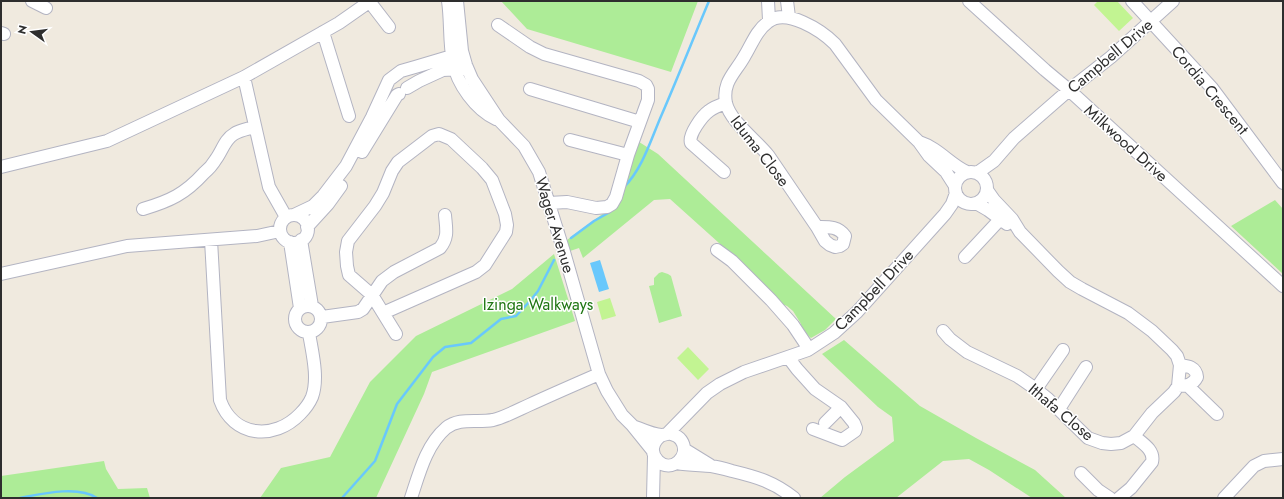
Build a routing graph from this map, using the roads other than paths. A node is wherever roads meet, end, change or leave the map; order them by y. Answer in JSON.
{"nodes":[{"id":1,"x":32,"y":1,"type":"edge"},
{"id":2,"x":369,"y":1,"type":"edge"},
{"id":3,"x":448,"y":1,"type":"edge"},
{"id":4,"x":458,"y":1,"type":"edge"},
{"id":5,"x":768,"y":1,"type":"edge"},
{"id":6,"x":787,"y":1,"type":"edge"},
{"id":7,"x":969,"y":1,"type":"edge"},
{"id":8,"x":1132,"y":1,"type":"edge"},
{"id":9,"x":1174,"y":1,"type":"edge"},
{"id":10,"x":46,"y":8,"type":"dead end"},
{"id":11,"x":789,"y":18,"type":"junction"},
{"id":12,"x":769,"y":20,"type":"junction"},
{"id":13,"x":1150,"y":21,"type":"junction"},
{"id":14,"x":498,"y":25,"type":"dead end"},
{"id":15,"x":390,"y":27,"type":"dead end"},
{"id":16,"x":323,"y":32,"type":"junction"},
{"id":17,"x":458,"y":56,"type":"junction"},
{"id":18,"x":461,"y":69,"type":"junction"},
{"id":19,"x":244,"y":77,"type":"junction"},
{"id":20,"x":530,"y":89,"type":"dead end"},
{"id":21,"x":1069,"y":90,"type":"junction"},
{"id":22,"x":726,"y":103,"type":"junction"},
{"id":23,"x":350,"y":116,"type":"dead end"},
{"id":24,"x":640,"y":122,"type":"junction"},
{"id":25,"x":254,"y":127,"type":"junction"},
{"id":26,"x":570,"y":140,"type":"dead end"},
{"id":27,"x":919,"y":142,"type":"junction"},
{"id":28,"x":628,"y":155,"type":"junction"},
{"id":29,"x":994,"y":161,"type":"junction"},
{"id":30,"x":1,"y":167,"type":"edge"},
{"id":31,"x":724,"y":172,"type":"dead end"},
{"id":32,"x":972,"y":173,"type":"junction"},
{"id":33,"x":1283,"y":183,"type":"edge"},
{"id":34,"x":986,"y":186,"type":"junction"},
{"id":35,"x":956,"y":189,"type":"junction"},
{"id":36,"x":549,"y":203,"type":"junction"},
{"id":37,"x":973,"y":203,"type":"junction"},
{"id":38,"x":143,"y":209,"type":"dead end"},
{"id":39,"x":445,"y":214,"type":"dead end"},
{"id":40,"x":945,"y":214,"type":"junction"},
{"id":41,"x":290,"y":216,"type":"junction"},
{"id":42,"x":1003,"y":216,"type":"junction"},
{"id":43,"x":307,"y":227,"type":"junction"},
{"id":44,"x":817,"y":227,"type":"dead end"},
{"id":45,"x":280,"y":230,"type":"junction"},
{"id":46,"x":211,"y":240,"type":"junction"},
{"id":47,"x":295,"y":241,"type":"junction"},
{"id":48,"x":717,"y":250,"type":"dead end"},
{"id":49,"x":965,"y":257,"type":"dead end"},
{"id":50,"x":1,"y":274,"type":"edge"},
{"id":51,"x":1283,"y":286,"type":"edge"},
{"id":52,"x":372,"y":295,"type":"junction"},
{"id":53,"x":306,"y":307,"type":"junction"},
{"id":54,"x":383,"y":313,"type":"junction"},
{"id":55,"x":322,"y":317,"type":"junction"},
{"id":56,"x":943,"y":331,"type":"dead end"},
{"id":57,"x":309,"y":333,"type":"junction"},
{"id":58,"x":396,"y":334,"type":"dead end"},
{"id":59,"x":809,"y":348,"type":"junction"},
{"id":60,"x":1063,"y":350,"type":"dead end"},
{"id":61,"x":788,"y":357,"type":"junction"},
{"id":62,"x":1180,"y":365,"type":"junction"},
{"id":63,"x":1086,"y":367,"type":"dead end"},
{"id":64,"x":599,"y":374,"type":"junction"},
{"id":65,"x":1182,"y":386,"type":"junction"},
{"id":66,"x":1036,"y":389,"type":"junction"},
{"id":67,"x":841,"y":407,"type":"junction"},
{"id":68,"x":1059,"y":409,"type":"junction"},
{"id":69,"x":690,"y":410,"type":"junction"},
{"id":70,"x":1217,"y":414,"type":"dead end"},
{"id":71,"x":825,"y":423,"type":"dead end"},
{"id":72,"x":632,"y":425,"type":"junction"},
{"id":73,"x":813,"y":429,"type":"dead end"},
{"id":74,"x":665,"y":434,"type":"junction"},
{"id":75,"x":1134,"y":436,"type":"junction"},
{"id":76,"x":683,"y":445,"type":"junction"},
{"id":77,"x":654,"y":454,"type":"junction"},
{"id":78,"x":1283,"y":459,"type":"edge"},
{"id":79,"x":674,"y":464,"type":"junction"},
{"id":80,"x":711,"y":466,"type":"junction"},
{"id":81,"x":1081,"y":473,"type":"dead end"},
{"id":82,"x":655,"y":496,"type":"edge"},
{"id":83,"x":411,"y":498,"type":"edge"},
{"id":84,"x":794,"y":498,"type":"edge"},
{"id":85,"x":1110,"y":498,"type":"edge"},
{"id":86,"x":1119,"y":498,"type":"edge"},
{"id":87,"x":1224,"y":498,"type":"edge"}],
"edges":[{"from":1,"to":10,"type":"street"},
{"from":2,"to":15,"type":"street"},
{"from":2,"to":16,"type":"street"},
{"from":3,"to":17,"type":"street","name":"Wager Avenue"},
{"from":4,"to":17,"type":"street","name":"Wager Avenue"},
{"from":5,"to":12,"type":"street"},
{"from":6,"to":11,"type":"street"},
{"from":7,"to":21,"type":"street","name":"Milkwood Drive"},
{"from":8,"to":13,"type":"street","name":"Cordia Crescent"},
{"from":9,"to":13,"type":"street","name":"Campbell Drive"},
{"from":11,"to":12,"type":"street"},
{"from":11,"to":27,"type":"street"},
{"from":12,"to":22,"type":"street","name":"Iduma Close"},
{"from":13,"to":21,"type":"street","name":"Campbell Drive"},
{"from":13,"to":33,"type":"street","name":"Cordia Crescent"},
{"from":14,"to":24,"type":"street"},
{"from":16,"to":19,"type":"street"},
{"from":16,"to":23,"type":"street"},
{"from":17,"to":18,"type":"street","name":"Wager Avenue"},
{"from":17,"to":41,"type":"street"},
{"from":18,"to":36,"type":"street","name":"Wager Avenue"},
{"from":18,"to":43,"type":"street"},
{"from":19,"to":25,"type":"street"},
{"from":19,"to":30,"type":"street"},
{"from":20,"to":24,"type":"street"},
{"from":21,"to":29,"type":"street","name":"Campbell Drive"},
{"from":21,"to":51,"type":"street","name":"Milkwood Drive"},
{"from":22,"to":31,"type":"street"},
{"from":22,"to":44,"type":"street","name":"Iduma Close"},
{"from":24,"to":28,"type":"street"},
{"from":25,"to":38,"type":"street"},
{"from":25,"to":41,"type":"street"},
{"from":26,"to":28,"type":"street"},
{"from":27,"to":32,"type":"street"},
{"from":27,"to":35,"type":"street"},
{"from":28,"to":36,"type":"street"},
{"from":29,"to":32,"type":"street"},
{"from":29,"to":34,"type":"street"},
{"from":32,"to":34,"type":"street"},
{"from":32,"to":35,"type":"street"},
{"from":34,"to":37,"type":"street"},
{"from":34,"to":42,"type":"street"},
{"from":35,"to":37,"type":"street"},
{"from":35,"to":40,"type":"street"},
{"from":36,"to":64,"type":"street","name":"Wager Avenue"},
{"from":37,"to":40,"type":"street"},
{"from":37,"to":42,"type":"street"},
{"from":39,"to":52,"type":"street"},
{"from":40,"to":59,"type":"street","name":"Campbell Drive"},
{"from":41,"to":43,"type":"street"},
{"from":41,"to":45,"type":"street"},
{"from":42,"to":49,"type":"street"},
{"from":42,"to":62,"type":"street"},
{"from":43,"to":47,"type":"street"},
{"from":45,"to":46,"type":"street"},
{"from":45,"to":47,"type":"street"},
{"from":46,"to":50,"type":"street"},
{"from":46,"to":57,"type":"street"},
{"from":47,"to":53,"type":"street"},
{"from":48,"to":59,"type":"street"},
{"from":52,"to":54,"type":"street"},
{"from":52,"to":54,"type":"street"},
{"from":52,"to":55,"type":"street"},
{"from":53,"to":55,"type":"street"},
{"from":53,"to":57,"type":"street"},
{"from":54,"to":58,"type":"street"},
{"from":55,"to":57,"type":"street"},
{"from":56,"to":66,"type":"street","name":"Ithafa Close"},
{"from":59,"to":61,"type":"street","name":"Campbell Drive"},
{"from":60,"to":66,"type":"street"},
{"from":61,"to":67,"type":"street"},
{"from":61,"to":69,"type":"street","name":"Campbell Drive"},
{"from":62,"to":65,"type":"street"},
{"from":62,"to":65,"type":"street","name":"Ithafa Close"},
{"from":63,"to":68,"type":"street"},
{"from":64,"to":72,"type":"street","name":"Wager Avenue"},
{"from":64,"to":83,"type":"street"},
{"from":65,"to":70,"type":"street"},
{"from":65,"to":75,"type":"street","name":"Ithafa Close"},
{"from":66,"to":68,"type":"street","name":"Ithafa Close"},
{"from":67,"to":71,"type":"street"},
{"from":67,"to":73,"type":"street"},
{"from":68,"to":75,"type":"street","name":"Ithafa Close"},
{"from":69,"to":74,"type":"street","name":"Campbell Drive"},
{"from":69,"to":76,"type":"street"},
{"from":72,"to":74,"type":"street"},
{"from":72,"to":77,"type":"street","name":"Wager Avenue"},
{"from":74,"to":76,"type":"street"},
{"from":74,"to":77,"type":"street"},
{"from":75,"to":86,"type":"street"},
{"from":76,"to":79,"type":"street"},
{"from":76,"to":80,"type":"street"},
{"from":77,"to":79,"type":"street"},
{"from":77,"to":82,"type":"street"},
{"from":78,"to":87,"type":"street"},
{"from":79,"to":80,"type":"street"},
{"from":79,"to":82,"type":"street"},
{"from":80,"to":84,"type":"street"},
{"from":81,"to":85,"type":"street"}]}
